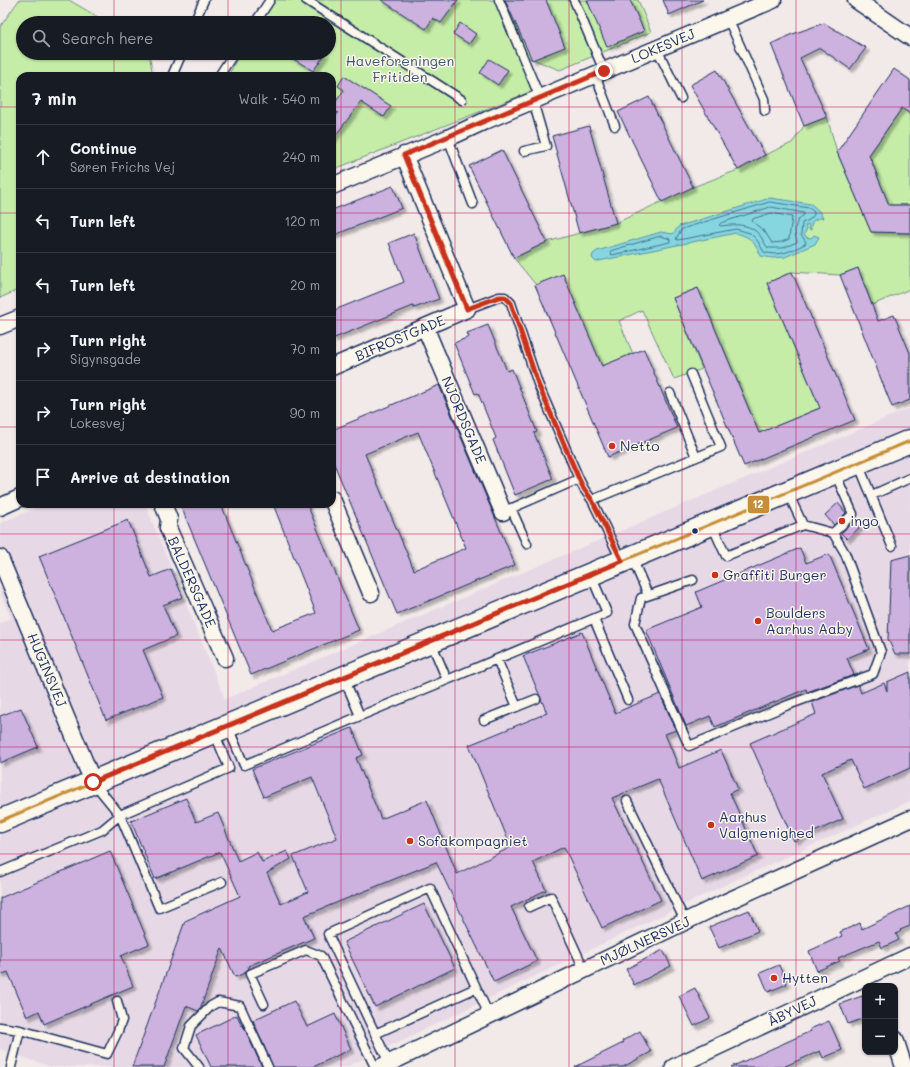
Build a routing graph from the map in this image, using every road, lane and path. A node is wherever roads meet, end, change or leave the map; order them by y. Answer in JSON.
{"nodes":[{"id":1,"x":204,"y":0,"type":"edge"},
{"id":2,"x":270,"y":0,"type":"edge"},
{"id":3,"x":306,"y":0,"type":"edge"},
{"id":4,"x":499,"y":0,"type":"edge"},
{"id":5,"x":574,"y":0,"type":"edge"},
{"id":6,"x":773,"y":0,"type":"edge"},
{"id":7,"x":856,"y":0,"type":"edge"},
{"id":8,"x":197,"y":16,"type":"edge"},
{"id":9,"x":260,"y":16,"type":"edge"},
{"id":10,"x":331,"y":16,"type":"edge"},
{"id":11,"x":336,"y":19,"type":"edge"},
{"id":12,"x":728,"y":19,"type":"junction"},
{"id":13,"x":910,"y":37,"type":"edge"},
{"id":14,"x":657,"y":49,"type":"junction"},
{"id":15,"x":179,"y":60,"type":"edge"},
{"id":16,"x":229,"y":60,"type":"edge"},
{"id":17,"x":174,"y":72,"type":"edge"},
{"id":18,"x":222,"y":72,"type":"edge"},
{"id":19,"x":599,"y":73,"type":"junction"},
{"id":20,"x":681,"y":98,"type":"dead end"},
{"id":21,"x":462,"y":100,"type":"dead end"},
{"id":22,"x":536,"y":100,"type":"junction"},
{"id":23,"x":765,"y":111,"type":"dead end"},
{"id":24,"x":615,"y":126,"type":"dead end"},
{"id":25,"x":448,"y":138,"type":"junction"},
{"id":26,"x":524,"y":152,"type":"dead end"},
{"id":27,"x":404,"y":155,"type":"junction"},
{"id":28,"x":336,"y":184,"type":"edge"},
{"id":29,"x":473,"y":204,"type":"dead end"},
{"id":30,"x":467,"y":309,"type":"junction"},
{"id":31,"x":16,"y":320,"type":"edge"},
{"id":32,"x":0,"y":326,"type":"edge"},
{"id":33,"x":424,"y":327,"type":"junction"},
{"id":34,"x":336,"y":365,"type":"edge"},
{"id":35,"x":691,"y":374,"type":"dead end"},
{"id":36,"x":670,"y":393,"type":"dead end"},
{"id":37,"x":910,"y":441,"type":"edge"},
{"id":38,"x":696,"y":457,"type":"junction"},
{"id":39,"x":858,"y":462,"type":"junction"},
{"id":40,"x":835,"y":472,"type":"junction"},
{"id":41,"x":910,"y":478,"type":"edge"},
{"id":42,"x":579,"y":479,"type":"junction"},
{"id":43,"x":788,"y":492,"type":"junction"},
{"id":44,"x":872,"y":495,"type":"junction"},
{"id":45,"x":16,"y":500,"type":"edge"},
{"id":46,"x":592,"y":500,"type":"junction"},
{"id":47,"x":0,"y":507,"type":"edge"},
{"id":48,"x":165,"y":508,"type":"edge"},
{"id":49,"x":336,"y":508,"type":"edge"},
{"id":50,"x":507,"y":510,"type":"junction"},
{"id":51,"x":712,"y":523,"type":"junction"},
{"id":52,"x":803,"y":525,"type":"junction"},
{"id":53,"x":833,"y":533,"type":"junction"},
{"id":54,"x":527,"y":544,"type":"dead end"},
{"id":55,"x":892,"y":546,"type":"dead end"},
{"id":56,"x":0,"y":558,"type":"edge"},
{"id":57,"x":626,"y":559,"type":"junction"},
{"id":58,"x":590,"y":574,"type":"junction"},
{"id":59,"x":693,"y":580,"type":"dead end"},
{"id":60,"x":371,"y":593,"type":"dead end"},
{"id":61,"x":648,"y":595,"type":"junction"},
{"id":62,"x":594,"y":619,"type":"junction"},
{"id":63,"x":430,"y":641,"type":"junction"},
{"id":64,"x":225,"y":658,"type":"dead end"},
{"id":65,"x":497,"y":659,"type":"junction"},
{"id":66,"x":344,"y":678,"type":"junction"},
{"id":67,"x":447,"y":680,"type":"junction"},
{"id":68,"x":536,"y":699,"type":"dead end"},
{"id":69,"x":628,"y":700,"type":"dead end"},
{"id":70,"x":517,"y":707,"type":"junction"},
{"id":71,"x":360,"y":716,"type":"junction"},
{"id":72,"x":484,"y":720,"type":"dead end"},
{"id":73,"x":221,"y":729,"type":"junction"},
{"id":74,"x":93,"y":782,"type":"junction"},
{"id":75,"x":627,"y":801,"type":"dead end"},
{"id":76,"x":120,"y":815,"type":"junction"},
{"id":77,"x":910,"y":819,"type":"edge"},
{"id":78,"x":0,"y":821,"type":"edge"},
{"id":79,"x":0,"y":872,"type":"edge"},
{"id":80,"x":222,"y":882,"type":"dead end"},
{"id":81,"x":529,"y":907,"type":"dead end"},
{"id":82,"x":685,"y":922,"type":"junction"},
{"id":83,"x":910,"y":956,"type":"edge"},
{"id":84,"x":584,"y":969,"type":"junction"},
{"id":85,"x":875,"y":979,"type":"edge"},
{"id":86,"x":476,"y":988,"type":"junction"},
{"id":87,"x":117,"y":1001,"type":"dead end"},
{"id":88,"x":264,"y":1004,"type":"dead end"},
{"id":89,"x":489,"y":1015,"type":"junction"},
{"id":90,"x":0,"y":1027,"type":"edge"},
{"id":91,"x":20,"y":1030,"type":"junction"},
{"id":92,"x":375,"y":1034,"type":"junction"},
{"id":93,"x":898,"y":1048,"type":"edge"},
{"id":94,"x":382,"y":1066,"type":"edge"},
{"id":95,"x":10,"y":1067,"type":"edge"},
{"id":96,"x":199,"y":1067,"type":"edge"},
{"id":97,"x":268,"y":1067,"type":"edge"},
{"id":98,"x":674,"y":1067,"type":"edge"},
{"id":99,"x":904,"y":1067,"type":"edge"}],
"edges":[{"from":1,"to":8,"type":"lane"},
{"from":2,"to":9,"type":"lane"},
{"from":3,"to":10,"type":"lane"},
{"from":4,"to":22,"type":"lane"},
{"from":5,"to":19,"type":"lane"},
{"from":6,"to":12,"type":"street","name":"LOKESVEJ"},
{"from":7,"to":13,"type":"street"},
{"from":11,"to":21,"type":"lane"},
{"from":12,"to":14,"type":"street","name":"LOKESVEJ"},
{"from":12,"to":23,"type":"lane"},
{"from":14,"to":19,"type":"street","name":"LOKESVEJ"},
{"from":14,"to":20,"type":"lane"},
{"from":15,"to":17,"type":"lane"},
{"from":16,"to":18,"type":"lane"},
{"from":19,"to":22,"type":"street","name":"LOKESVEJ"},
{"from":19,"to":24,"type":"lane"},
{"from":22,"to":25,"type":"street","name":"LOKESVEJ"},
{"from":22,"to":26,"type":"lane"},
{"from":25,"to":27,"type":"street","name":"LOKESVEJ"},
{"from":25,"to":29,"type":"lane"},
{"from":27,"to":28,"type":"street","name":"LOKESVEJ"},
{"from":27,"to":30,"type":"street"},
{"from":30,"to":33,"type":"street","name":"BIFROSTGADE"},
{"from":30,"to":42,"type":"lane"},
{"from":31,"to":32,"type":"street"},
{"from":33,"to":34,"type":"street","name":"BIFROSTGADE"},
{"from":33,"to":50,"type":"street","name":"NJORDSGADE"},
{"from":35,"to":38,"type":"lane"},
{"from":36,"to":38,"type":"lane"},
{"from":37,"to":39,"type":"street"},
{"from":38,"to":46,"type":"lane"},
{"from":39,"to":40,"type":"street"},
{"from":39,"to":44,"type":"lane"},
{"from":40,"to":43,"type":"street"},
{"from":40,"to":53,"type":"lane"},
{"from":41,"to":44,"type":"lane"},
{"from":42,"to":46,"type":"lane"},
{"from":42,"to":50,"type":"lane"},
{"from":43,"to":51,"type":"street"},
{"from":43,"to":52,"type":"lane"},
{"from":44,"to":55,"type":"lane"},
{"from":45,"to":47,"type":"street"},
{"from":46,"to":57,"type":"lane"},
{"from":48,"to":64,"type":"street","name":"BALDERSGADE"},
{"from":49,"to":60,"type":"street"},
{"from":50,"to":54,"type":"lane"},
{"from":51,"to":52,"type":"lane"},
{"from":51,"to":57,"type":"street"},
{"from":52,"to":53,"type":"lane"},
{"from":53,"to":61,"type":"lane"},
{"from":56,"to":74,"type":"street","name":"HUGINSVEJ"},
{"from":57,"to":58,"type":"street"},
{"from":57,"to":61,"type":"lane"},
{"from":58,"to":62,"type":"lane"},
{"from":58,"to":63,"type":"street"},
{"from":59,"to":61,"type":"lane"},
{"from":62,"to":65,"type":"lane"},
{"from":62,"to":69,"type":"lane"},
{"from":63,"to":66,"type":"street"},
{"from":63,"to":67,"type":"lane"},
{"from":65,"to":67,"type":"lane"},
{"from":65,"to":70,"type":"lane"},
{"from":66,"to":71,"type":"lane"},
{"from":66,"to":73,"type":"street"},
{"from":67,"to":71,"type":"lane"},
{"from":68,"to":70,"type":"lane"},
{"from":70,"to":72,"type":"lane"},
{"from":71,"to":73,"type":"lane"},
{"from":73,"to":74,"type":"street"},
{"from":73,"to":76,"type":"lane"},
{"from":74,"to":76,"type":"lane"},
{"from":74,"to":78,"type":"street"},
{"from":75,"to":82,"type":"lane"},
{"from":76,"to":79,"type":"lane"},
{"from":76,"to":80,"type":"lane"},
{"from":77,"to":82,"type":"street","name":"MJØLNERSVEJ"},
{"from":81,"to":84,"type":"lane"},
{"from":82,"to":84,"type":"street","name":"MJØLNERSVEJ"},
{"from":83,"to":85,"type":"street","name":"ÅBYVEJ"},
{"from":84,"to":89,"type":"street","name":"MJØLNERSVEJ"},
{"from":85,"to":98,"type":"street","name":"ÅBYVEJ"},
{"from":86,"to":89,"type":"lane"},
{"from":86,"to":92,"type":"lane"},
{"from":86,"to":92,"type":"lane"},
{"from":87,"to":91,"type":"lane"},
{"from":88,"to":94,"type":"lane"},
{"from":89,"to":94,"type":"street","name":"MJØLNERSVEJ"},
{"from":90,"to":91,"type":"lane"},
{"from":91,"to":95,"type":"lane"},
{"from":92,"to":94,"type":"lane"},
{"from":93,"to":99,"type":"street"},
{"from":96,"to":97,"type":"lane"}]}
